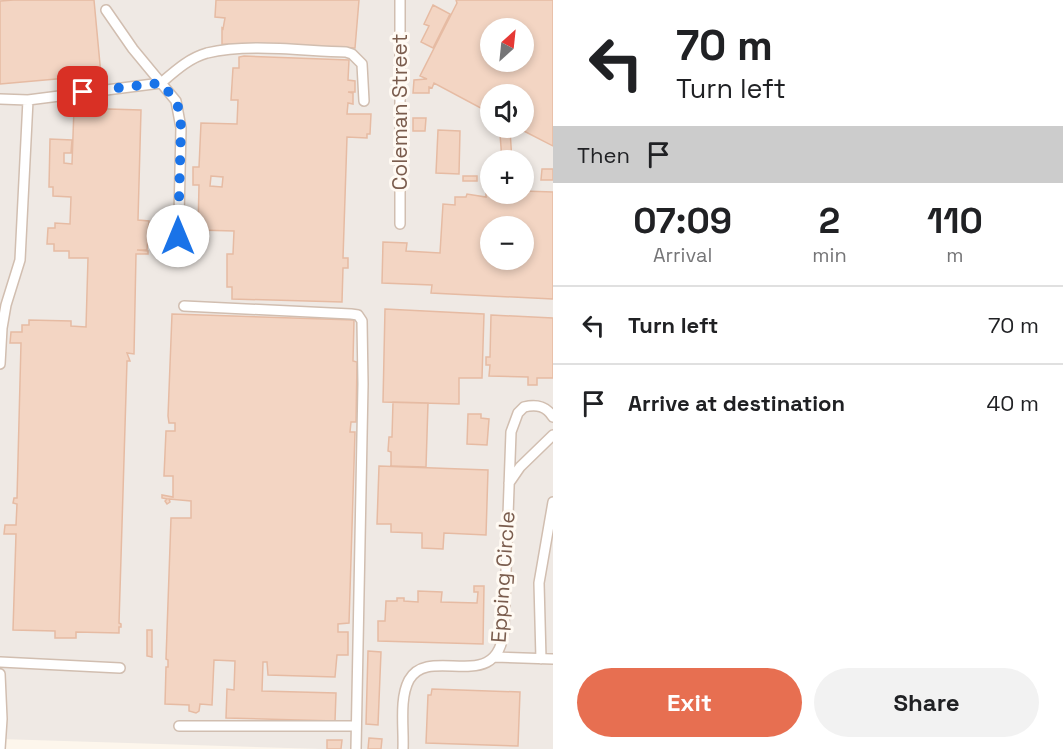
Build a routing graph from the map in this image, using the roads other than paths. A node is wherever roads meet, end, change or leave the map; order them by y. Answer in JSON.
{"nodes":[{"id":1,"x":400,"y":0,"type":"edge"},
{"id":2,"x":106,"y":10,"type":"dead end"},
{"id":3,"x":161,"y":83,"type":"junction"},
{"id":4,"x":0,"y":99,"type":"edge"},
{"id":5,"x":28,"y":100,"type":"junction"},
{"id":6,"x":364,"y":100,"type":"dead end"},
{"id":7,"x":400,"y":224,"type":"dead end"},
{"id":8,"x":178,"y":260,"type":"dead end"},
{"id":9,"x":184,"y":306,"type":"dead end"},
{"id":10,"x":0,"y":364,"type":"edge"},
{"id":11,"x":553,"y":417,"type":"edge"},
{"id":12,"x":553,"y":435,"type":"edge"},
{"id":13,"x":509,"y":483,"type":"junction"},
{"id":14,"x":553,"y":502,"type":"edge"},
{"id":15,"x":495,"y":657,"type":"junction"},
{"id":16,"x":541,"y":659,"type":"junction"},
{"id":17,"x":553,"y":659,"type":"edge"},
{"id":18,"x":0,"y":662,"type":"edge"},
{"id":19,"x":120,"y":668,"type":"dead end"},
{"id":20,"x":0,"y":674,"type":"edge"},
{"id":21,"x":0,"y":679,"type":"edge"},
{"id":22,"x":179,"y":726,"type":"dead end"},
{"id":23,"x":355,"y":726,"type":"junction"},
{"id":24,"x":0,"y":749,"type":"edge"},
{"id":25,"x":356,"y":749,"type":"edge"},
{"id":26,"x":403,"y":749,"type":"edge"}],
"edges":[{"from":1,"to":7,"type":"lane","name":"Coleman Street"},
{"from":2,"to":3,"type":"lane"},
{"from":3,"to":5,"type":"lane"},
{"from":3,"to":6,"type":"lane"},
{"from":3,"to":8,"type":"lane"},
{"from":4,"to":5,"type":"lane"},
{"from":5,"to":10,"type":"lane"},
{"from":9,"to":23,"type":"lane"},
{"from":11,"to":13,"type":"lane","name":"Epping Circle"},
{"from":12,"to":13,"type":"lane"},
{"from":13,"to":15,"type":"lane","name":"Epping Circle"},
{"from":14,"to":16,"type":"lane"},
{"from":15,"to":16,"type":"lane"},
{"from":15,"to":26,"type":"lane","name":"Epping Circle"},
{"from":16,"to":17,"type":"lane"},
{"from":18,"to":19,"type":"lane"},
{"from":20,"to":21,"type":"lane"},
{"from":21,"to":24,"type":"lane"},
{"from":22,"to":23,"type":"lane"},
{"from":23,"to":25,"type":"lane"}]}
